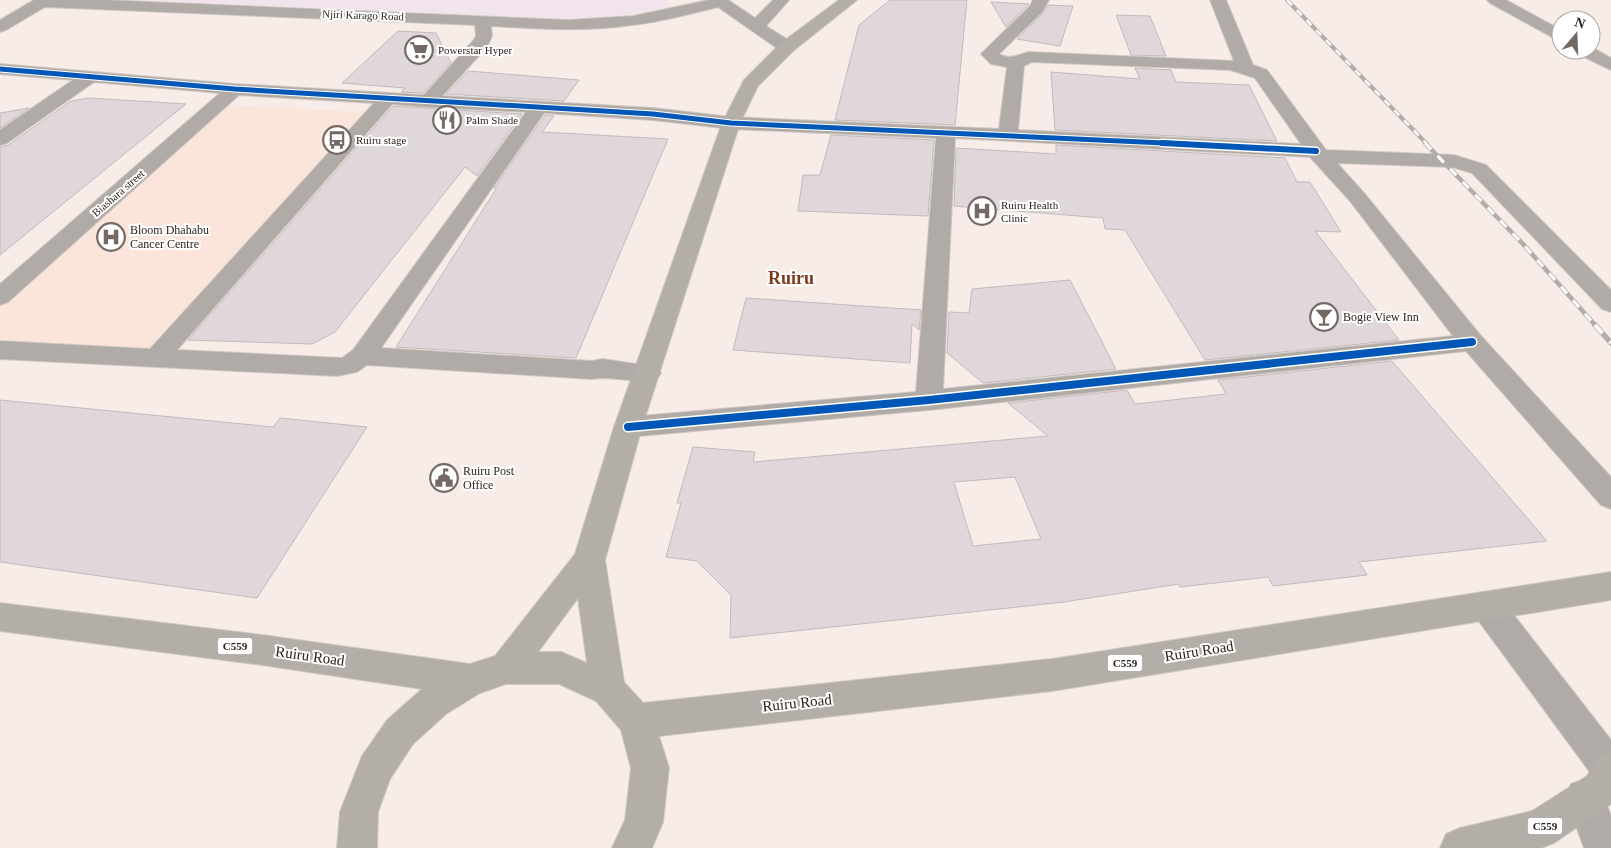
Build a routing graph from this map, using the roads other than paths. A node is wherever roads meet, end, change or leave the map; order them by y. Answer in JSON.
{"nodes":[{"id":1,"x":781,"y":0,"type":"edge"},
{"id":2,"x":849,"y":0,"type":"edge"},
{"id":3,"x":1041,"y":0,"type":"edge"},
{"id":4,"x":1218,"y":0,"type":"edge"},
{"id":5,"x":1495,"y":0,"type":"edge"},
{"id":6,"x":43,"y":1,"type":"edge"},
{"id":7,"x":720,"y":1,"type":"edge"},
{"id":8,"x":483,"y":21,"type":"junction"},
{"id":9,"x":758,"y":26,"type":"junction"},
{"id":10,"x":0,"y":27,"type":"edge"},
{"id":11,"x":1551,"y":31,"type":"edge"},
{"id":12,"x":787,"y":46,"type":"junction"},
{"id":13,"x":1016,"y":63,"type":"junction"},
{"id":14,"x":1246,"y":68,"type":"junction"},
{"id":15,"x":0,"y":69,"type":"edge"},
{"id":16,"x":90,"y":77,"type":"junction"},
{"id":17,"x":235,"y":89,"type":"junction"},
{"id":18,"x":386,"y":100,"type":"junction"},
{"id":19,"x":427,"y":102,"type":"junction"},
{"id":20,"x":538,"y":108,"type":"junction"},
{"id":21,"x":731,"y":124,"type":"junction"},
{"id":22,"x":946,"y":132,"type":"junction"},
{"id":23,"x":1008,"y":135,"type":"junction"},
{"id":24,"x":0,"y":140,"type":"edge"},
{"id":25,"x":1318,"y":154,"type":"junction"},
{"id":26,"x":0,"y":297,"type":"edge"},
{"id":27,"x":1611,"y":304,"type":"edge"},
{"id":28,"x":1472,"y":342,"type":"junction"},
{"id":29,"x":0,"y":350,"type":"edge"},
{"id":30,"x":362,"y":356,"type":"junction"},
{"id":31,"x":156,"y":358,"type":"junction"},
{"id":32,"x":648,"y":373,"type":"junction"},
{"id":33,"x":929,"y":400,"type":"junction"},
{"id":34,"x":628,"y":427,"type":"junction"},
{"id":35,"x":1611,"y":497,"type":"edge"},
{"id":36,"x":589,"y":560,"type":"junction"},
{"id":37,"x":1611,"y":586,"type":"edge"},
{"id":38,"x":1487,"y":606,"type":"junction"},
{"id":39,"x":0,"y":617,"type":"edge"},
{"id":40,"x":506,"y":668,"type":"junction"},
{"id":41,"x":470,"y":680,"type":"junction"},
{"id":42,"x":608,"y":689,"type":"junction"},
{"id":43,"x":636,"y":722,"type":"junction"},
{"id":44,"x":1611,"y":770,"type":"edge"},
{"id":45,"x":1585,"y":798,"type":"junction"},
{"id":46,"x":357,"y":848,"type":"edge"},
{"id":47,"x":632,"y":848,"type":"edge"},
{"id":48,"x":1460,"y":848,"type":"edge"},
{"id":49,"x":1604,"y":848,"type":"edge"}],
"edges":[{"from":1,"to":9,"type":"street"},
{"from":2,"to":12,"type":"main road"},
{"from":3,"to":13,"type":"street"},
{"from":4,"to":14,"type":"street"},
{"from":5,"to":11,"type":"street"},
{"from":6,"to":8,"type":"street","name":"Njiri Karago Road"},
{"from":6,"to":10,"type":"street"},
{"from":7,"to":8,"type":"street","name":"Njiri Karago Road"},
{"from":7,"to":9,"type":"street"},
{"from":8,"to":19,"type":"street"},
{"from":9,"to":12,"type":"street"},
{"from":12,"to":21,"type":"main road"},
{"from":13,"to":14,"type":"street"},
{"from":13,"to":23,"type":"street"},
{"from":14,"to":25,"type":"street"},
{"from":15,"to":16,"type":"street"},
{"from":16,"to":17,"type":"street"},
{"from":16,"to":24,"type":"street"},
{"from":17,"to":18,"type":"street"},
{"from":17,"to":26,"type":"street","name":"Biashara street"},
{"from":18,"to":19,"type":"street"},
{"from":18,"to":31,"type":"street"},
{"from":19,"to":20,"type":"street"},
{"from":20,"to":21,"type":"street"},
{"from":20,"to":30,"type":"street"},
{"from":21,"to":22,"type":"street"},
{"from":21,"to":32,"type":"main road"},
{"from":22,"to":23,"type":"street"},
{"from":22,"to":33,"type":"street"},
{"from":23,"to":25,"type":"street"},
{"from":25,"to":27,"type":"street"},
{"from":25,"to":28,"type":"street"},
{"from":28,"to":33,"type":"street"},
{"from":28,"to":35,"type":"street"},
{"from":29,"to":31,"type":"street"},
{"from":30,"to":31,"type":"street"},
{"from":30,"to":32,"type":"street"},
{"from":32,"to":34,"type":"main road"},
{"from":33,"to":34,"type":"street"},
{"from":34,"to":36,"type":"main road"},
{"from":36,"to":40,"type":"main road"},
{"from":36,"to":42,"type":"main road"},
{"from":37,"to":38,"type":"main road","name":"Ruiru Road","number":"C559"},
{"from":38,"to":43,"type":"main road","name":"Ruiru Road","number":"C559"},
{"from":38,"to":44,"type":"street"},
{"from":39,"to":41,"type":"main road","name":"Ruiru Road","number":"C559"},
{"from":40,"to":41,"type":"main road"},
{"from":40,"to":42,"type":"main road"},
{"from":41,"to":46,"type":"main road"},
{"from":42,"to":43,"type":"main road"},
{"from":43,"to":47,"type":"main road"},
{"from":44,"to":45,"type":"main road","number":"C559"},
{"from":45,"to":48,"type":"main road","number":"C559"},
{"from":45,"to":49,"type":"street"}]}
